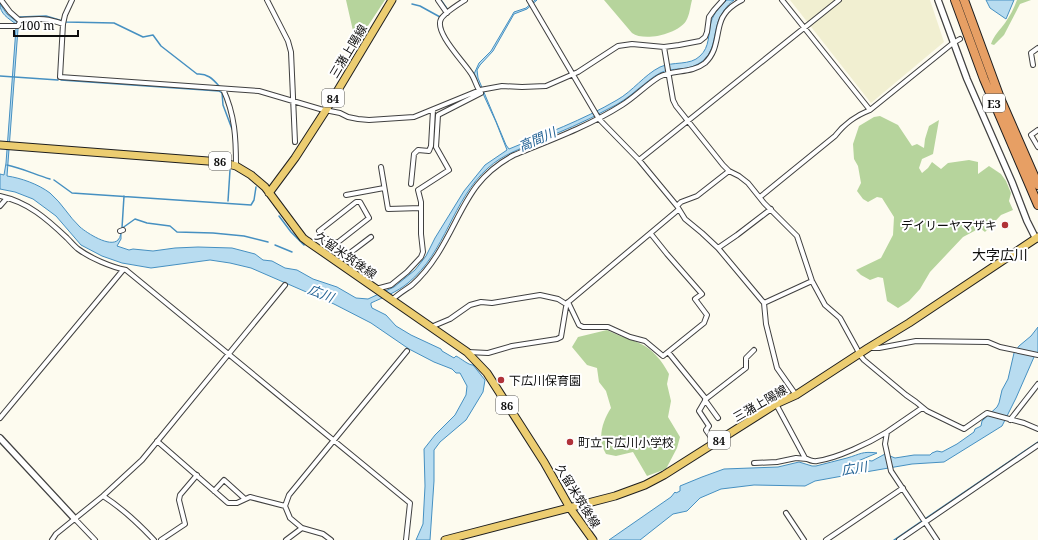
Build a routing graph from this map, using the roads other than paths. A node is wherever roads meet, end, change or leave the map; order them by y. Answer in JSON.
{"nodes":[{"id":1,"x":1,"y":0,"type":"edge"},
{"id":2,"x":72,"y":0,"type":"edge"},
{"id":3,"x":267,"y":0,"type":"edge"},
{"id":4,"x":391,"y":0,"type":"edge"},
{"id":5,"x":438,"y":0,"type":"edge"},
{"id":6,"x":465,"y":0,"type":"edge"},
{"id":7,"x":723,"y":0,"type":"edge"},
{"id":8,"x":742,"y":0,"type":"edge"},
{"id":9,"x":782,"y":0,"type":"edge"},
{"id":10,"x":838,"y":0,"type":"edge"},
{"id":11,"x":938,"y":0,"type":"edge"},
{"id":12,"x":955,"y":0,"type":"edge"},
{"id":13,"x":964,"y":0,"type":"edge"},
{"id":14,"x":531,"y":3,"type":"edge"},
{"id":15,"x":448,"y":12,"type":"junction"},
{"id":16,"x":21,"y":20,"type":"junction"},
{"id":17,"x":64,"y":22,"type":"junction"},
{"id":18,"x":0,"y":26,"type":"edge"},
{"id":19,"x":804,"y":28,"type":"junction"},
{"id":20,"x":960,"y":39,"type":"dead end"},
{"id":21,"x":953,"y":43,"type":"junction"},
{"id":22,"x":664,"y":47,"type":"junction"},
{"id":23,"x":1038,"y":48,"type":"edge"},
{"id":24,"x":1033,"y":65,"type":"dead end"},
{"id":25,"x":668,"y":72,"type":"junction"},
{"id":26,"x":572,"y":74,"type":"junction"},
{"id":27,"x":223,"y":89,"type":"junction"},
{"id":28,"x":481,"y":90,"type":"junction"},
{"id":29,"x":293,"y":100,"type":"junction"},
{"id":30,"x":326,"y":110,"type":"junction"},
{"id":31,"x":433,"y":110,"type":"junction"},
{"id":32,"x":870,"y":110,"type":"junction"},
{"id":33,"x":599,"y":119,"type":"junction"},
{"id":34,"x":688,"y":121,"type":"junction"},
{"id":35,"x":1038,"y":130,"type":"edge"},
{"id":36,"x":296,"y":142,"type":"dead end"},
{"id":37,"x":6,"y":145,"type":"edge"},
{"id":38,"x":1038,"y":147,"type":"edge"},
{"id":39,"x":639,"y":160,"type":"junction"},
{"id":40,"x":236,"y":166,"type":"junction"},
{"id":41,"x":381,"y":167,"type":"dead end"},
{"id":42,"x":729,"y":171,"type":"junction"},
{"id":43,"x":411,"y":184,"type":"dead end"},
{"id":44,"x":1038,"y":185,"type":"edge"},
{"id":45,"x":384,"y":188,"type":"junction"},
{"id":46,"x":269,"y":193,"type":"junction"},
{"id":47,"x":346,"y":195,"type":"dead end"},
{"id":48,"x":0,"y":196,"type":"edge"},
{"id":49,"x":760,"y":197,"type":"junction"},
{"id":50,"x":7,"y":198,"type":"junction"},
{"id":51,"x":1038,"y":205,"type":"edge"},
{"id":52,"x":0,"y":206,"type":"edge"},
{"id":53,"x":421,"y":208,"type":"junction"},
{"id":54,"x":677,"y":208,"type":"junction"},
{"id":55,"x":771,"y":209,"type":"junction"},
{"id":56,"x":651,"y":234,"type":"junction"},
{"id":57,"x":371,"y":237,"type":"dead end"},
{"id":58,"x":1037,"y":238,"type":"edge"},
{"id":59,"x":337,"y":243,"type":"junction"},
{"id":60,"x":718,"y":248,"type":"junction"},
{"id":61,"x":347,"y":256,"type":"junction"},
{"id":62,"x":338,"y":262,"type":"junction"},
{"id":63,"x":123,"y":270,"type":"junction"},
{"id":64,"x":812,"y":281,"type":"junction"},
{"id":65,"x":285,"y":285,"type":"dead end"},
{"id":66,"x":377,"y":290,"type":"junction"},
{"id":67,"x":391,"y":299,"type":"junction"},
{"id":68,"x":764,"y":303,"type":"junction"},
{"id":69,"x":567,"y":304,"type":"junction"},
{"id":70,"x":431,"y":327,"type":"junction"},
{"id":71,"x":868,"y":348,"type":"junction"},
{"id":72,"x":754,"y":350,"type":"dead end"},
{"id":73,"x":407,"y":352,"type":"dead end"},
{"id":74,"x":467,"y":352,"type":"junction"},
{"id":75,"x":668,"y":352,"type":"junction"},
{"id":76,"x":229,"y":354,"type":"junction"},
{"id":77,"x":859,"y":354,"type":"junction"},
{"id":78,"x":1038,"y":356,"type":"edge"},
{"id":79,"x":1038,"y":384,"type":"edge"},
{"id":80,"x":796,"y":394,"type":"junction"},
{"id":81,"x":705,"y":399,"type":"junction"},
{"id":82,"x":776,"y":404,"type":"junction"},
{"id":83,"x":922,"y":408,"type":"junction"},
{"id":84,"x":0,"y":418,"type":"edge"},
{"id":85,"x":718,"y":418,"type":"dead end"},
{"id":86,"x":1010,"y":420,"type":"junction"},
{"id":87,"x":1038,"y":429,"type":"edge"},
{"id":88,"x":887,"y":432,"type":"junction"},
{"id":89,"x":0,"y":438,"type":"edge"},
{"id":90,"x":334,"y":440,"type":"junction"},
{"id":91,"x":157,"y":441,"type":"junction"},
{"id":92,"x":715,"y":443,"type":"junction"},
{"id":93,"x":1038,"y":445,"type":"edge"},
{"id":94,"x":807,"y":459,"type":"junction"},
{"id":95,"x":754,"y":463,"type":"dead end"},
{"id":96,"x":197,"y":475,"type":"junction"},
{"id":97,"x":903,"y":488,"type":"junction"},
{"id":98,"x":214,"y":491,"type":"junction"},
{"id":99,"x":103,"y":496,"type":"junction"},
{"id":100,"x":245,"y":499,"type":"junction"},
{"id":101,"x":285,"y":506,"type":"junction"},
{"id":102,"x":570,"y":508,"type":"junction"},
{"id":103,"x":786,"y":513,"type":"dead end"},
{"id":104,"x":75,"y":519,"type":"junction"},
{"id":105,"x":924,"y":520,"type":"junction"},
{"id":106,"x":302,"y":528,"type":"junction"},
{"id":107,"x":52,"y":540,"type":"edge"},
{"id":108,"x":95,"y":540,"type":"edge"},
{"id":109,"x":154,"y":540,"type":"edge"},
{"id":110,"x":161,"y":540,"type":"edge"},
{"id":111,"x":286,"y":540,"type":"edge"},
{"id":112,"x":331,"y":540,"type":"edge"},
{"id":113,"x":406,"y":540,"type":"edge"},
{"id":114,"x":449,"y":540,"type":"edge"},
{"id":115,"x":593,"y":540,"type":"edge"},
{"id":116,"x":804,"y":540,"type":"edge"},
{"id":117,"x":826,"y":540,"type":"edge"},
{"id":118,"x":899,"y":540,"type":"edge"},
{"id":119,"x":937,"y":540,"type":"edge"}],
"edges":[{"from":1,"to":16,"type":"street"},
{"from":2,"to":17,"type":"street"},
{"from":3,"to":29,"type":"street"},
{"from":4,"to":30,"type":"main road","name":"三潴上陽線","number":"84"},
{"from":5,"to":15,"type":"street"},
{"from":6,"to":15,"type":"street"},
{"from":7,"to":22,"type":"street"},
{"from":8,"to":25,"type":"street"},
{"from":9,"to":19,"type":"street"},
{"from":10,"to":19,"type":"street"},
{"from":11,"to":21,"type":"street"},
{"from":12,"to":51,"type":"highway","number":"E3"},
{"from":13,"to":44,"type":"highway","number":"E3"},
{"from":14,"to":26,"type":"street"},
{"from":15,"to":28,"type":"street"},
{"from":16,"to":17,"type":"street"},
{"from":16,"to":18,"type":"street"},
{"from":17,"to":27,"type":"street"},
{"from":19,"to":32,"type":"street"},
{"from":19,"to":34,"type":"street"},
{"from":20,"to":21,"type":"street"},
{"from":21,"to":32,"type":"street"},
{"from":21,"to":58,"type":"street"},
{"from":22,"to":25,"type":"street"},
{"from":22,"to":26,"type":"street"},
{"from":23,"to":24,"type":"street"},
{"from":25,"to":33,"type":"street"},
{"from":25,"to":34,"type":"street"},
{"from":26,"to":28,"type":"street"},
{"from":26,"to":33,"type":"street"},
{"from":27,"to":29,"type":"street"},
{"from":27,"to":40,"type":"street"},
{"from":28,"to":31,"type":"street"},
{"from":28,"to":53,"type":"street"},
{"from":29,"to":30,"type":"street"},
{"from":29,"to":36,"type":"street"},
{"from":30,"to":31,"type":"street"},
{"from":30,"to":46,"type":"main road","name":"三潴上陽線","number":"84"},
{"from":31,"to":43,"type":"street"},
{"from":32,"to":49,"type":"street"},
{"from":33,"to":39,"type":"street"},
{"from":33,"to":67,"type":"street"},
{"from":34,"to":39,"type":"street"},
{"from":34,"to":42,"type":"street"},
{"from":35,"to":38,"type":"street"},
{"from":37,"to":40,"type":"main road","name":"久留米筑後線","number":"86"},
{"from":39,"to":54,"type":"street"},
{"from":40,"to":46,"type":"main road","name":"久留米筑後線","number":"86"},
{"from":41,"to":45,"type":"street"},
{"from":42,"to":49,"type":"street"},
{"from":42,"to":54,"type":"street"},
{"from":45,"to":47,"type":"street"},
{"from":45,"to":53,"type":"street"},
{"from":46,"to":62,"type":"main road","name":"久留米筑後線","number":"86"},
{"from":48,"to":50,"type":"street"},
{"from":49,"to":55,"type":"street"},
{"from":50,"to":52,"type":"street"},
{"from":50,"to":63,"type":"street"},
{"from":53,"to":66,"type":"street"},
{"from":54,"to":56,"type":"street"},
{"from":54,"to":60,"type":"street"},
{"from":55,"to":60,"type":"street"},
{"from":55,"to":64,"type":"street"},
{"from":56,"to":69,"type":"street"},
{"from":56,"to":75,"type":"street"},
{"from":57,"to":61,"type":"street"},
{"from":58,"to":71,"type":"main road","name":"三潴上陽線","number":"84"},
{"from":59,"to":59,"type":"street"},
{"from":59,"to":61,"type":"street"},
{"from":60,"to":68,"type":"street"},
{"from":61,"to":62,"type":"street"},
{"from":62,"to":66,"type":"main road","name":"久留米筑後線","number":"86"},
{"from":63,"to":76,"type":"street"},
{"from":63,"to":84,"type":"street"},
{"from":64,"to":68,"type":"street"},
{"from":64,"to":77,"type":"street"},
{"from":65,"to":76,"type":"street"},
{"from":66,"to":67,"type":"main road","name":"久留米筑後線","number":"86"},
{"from":67,"to":70,"type":"main road","name":"久留米筑後線","number":"86"},
{"from":68,"to":80,"type":"street"},
{"from":69,"to":70,"type":"street"},
{"from":69,"to":74,"type":"street"},
{"from":69,"to":75,"type":"street"},
{"from":70,"to":74,"type":"main road","name":"久留米筑後線","number":"86"},
{"from":71,"to":77,"type":"main road","name":"三潴上陽線","number":"84"},
{"from":71,"to":78,"type":"street"},
{"from":72,"to":81,"type":"street"},
{"from":73,"to":90,"type":"street"},
{"from":74,"to":102,"type":"main road","name":"久留米筑後線","number":"86"},
{"from":75,"to":81,"type":"street"},
{"from":76,"to":90,"type":"street"},
{"from":76,"to":91,"type":"street"},
{"from":77,"to":80,"type":"main road","name":"三潴上陽線","number":"84"},
{"from":77,"to":83,"type":"street"},
{"from":79,"to":86,"type":"street"},
{"from":80,"to":82,"type":"main road","name":"三潴上陽線","number":"84"},
{"from":81,"to":85,"type":"street"},
{"from":81,"to":92,"type":"street"},
{"from":82,"to":92,"type":"main road","name":"三潴上陽線","number":"84"},
{"from":82,"to":94,"type":"street"},
{"from":83,"to":86,"type":"street"},
{"from":83,"to":88,"type":"street"},
{"from":86,"to":87,"type":"street"},
{"from":88,"to":94,"type":"street"},
{"from":88,"to":97,"type":"street"},
{"from":89,"to":104,"type":"street"},
{"from":90,"to":101,"type":"street"},
{"from":90,"to":113,"type":"street"},
{"from":91,"to":96,"type":"street"},
{"from":91,"to":99,"type":"street"},
{"from":92,"to":102,"type":"main road","name":"三潴上陽線","number":"84"},
{"from":93,"to":105,"type":"street"},
{"from":94,"to":95,"type":"street"},
{"from":96,"to":98,"type":"street"},
{"from":96,"to":110,"type":"street"},
{"from":97,"to":105,"type":"street"},
{"from":97,"to":117,"type":"street"},
{"from":98,"to":100,"type":"street"},
{"from":98,"to":100,"type":"street"},
{"from":99,"to":104,"type":"street"},
{"from":99,"to":109,"type":"street"},
{"from":100,"to":101,"type":"street"},
{"from":101,"to":106,"type":"street"},
{"from":102,"to":114,"type":"main road","name":"三潴上陽線","number":"84"},
{"from":102,"to":115,"type":"main road","name":"久留米筑後線","number":"86"},
{"from":103,"to":116,"type":"street"},
{"from":104,"to":107,"type":"street"},
{"from":104,"to":108,"type":"street"},
{"from":105,"to":118,"type":"street"},
{"from":105,"to":119,"type":"street"},
{"from":106,"to":111,"type":"street"},
{"from":106,"to":112,"type":"street"}]}
